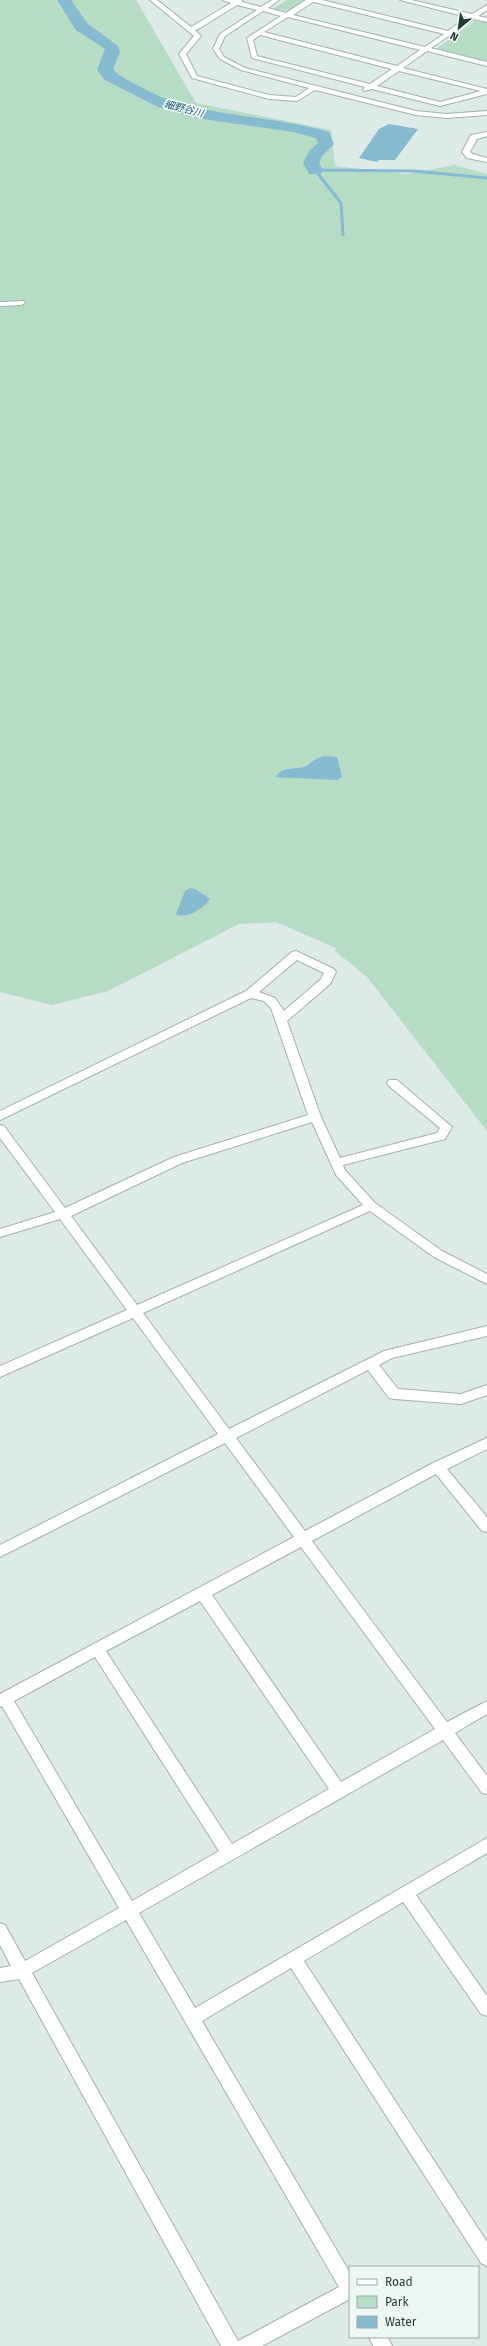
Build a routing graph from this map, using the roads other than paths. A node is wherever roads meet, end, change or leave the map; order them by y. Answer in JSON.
{"nodes":[{"id":1,"x":153,"y":0,"type":"edge"},
{"id":2,"x":225,"y":0,"type":"edge"},
{"id":3,"x":276,"y":0,"type":"edge"},
{"id":4,"x":310,"y":0,"type":"edge"},
{"id":5,"x":314,"y":0,"type":"edge"},
{"id":6,"x":403,"y":0,"type":"edge"},
{"id":7,"x":238,"y":1,"type":"edge"},
{"id":8,"x":487,"y":7,"type":"edge"},
{"id":9,"x":262,"y":9,"type":"junction"},
{"id":10,"x":287,"y":15,"type":"junction"},
{"id":11,"x":473,"y":16,"type":"junction"},
{"id":12,"x":487,"y":20,"type":"edge"},
{"id":13,"x":190,"y":29,"type":"junction"},
{"id":14,"x":259,"y":33,"type":"junction"},
{"id":15,"x":450,"y":33,"type":"junction"},
{"id":16,"x":425,"y":49,"type":"junction"},
{"id":17,"x":487,"y":64,"type":"edge"},
{"id":18,"x":398,"y":68,"type":"junction"},
{"id":19,"x":370,"y":87,"type":"junction"},
{"id":20,"x":313,"y":88,"type":"junction"},
{"id":21,"x":487,"y":92,"type":"edge"},
{"id":22,"x":354,"y":98,"type":"junction"},
{"id":23,"x":487,"y":113,"type":"edge"},
{"id":24,"x":487,"y":134,"type":"edge"},
{"id":25,"x":487,"y":160,"type":"edge"},
{"id":26,"x":22,"y":303,"type":"dead end"},
{"id":27,"x":0,"y":304,"type":"edge"},
{"id":28,"x":250,"y":994,"type":"junction"},
{"id":29,"x":281,"y":1020,"type":"junction"},
{"id":30,"x":393,"y":1083,"type":"dead end"},
{"id":31,"x":0,"y":1116,"type":"edge"},
{"id":32,"x":314,"y":1117,"type":"junction"},
{"id":33,"x":0,"y":1129,"type":"edge"},
{"id":34,"x":336,"y":1163,"type":"junction"},
{"id":35,"x":371,"y":1206,"type":"junction"},
{"id":36,"x":62,"y":1214,"type":"junction"},
{"id":37,"x":0,"y":1233,"type":"edge"},
{"id":38,"x":487,"y":1279,"type":"edge"},
{"id":39,"x":135,"y":1312,"type":"junction"},
{"id":40,"x":487,"y":1331,"type":"edge"},
{"id":41,"x":370,"y":1363,"type":"junction"},
{"id":42,"x":0,"y":1372,"type":"edge"},
{"id":43,"x":487,"y":1390,"type":"edge"},
{"id":44,"x":227,"y":1436,"type":"junction"},
{"id":45,"x":487,"y":1443,"type":"edge"},
{"id":46,"x":438,"y":1467,"type":"junction"},
{"id":47,"x":487,"y":1527,"type":"edge"},
{"id":48,"x":303,"y":1539,"type":"junction"},
{"id":49,"x":0,"y":1551,"type":"edge"},
{"id":50,"x":202,"y":1592,"type":"junction"},
{"id":51,"x":97,"y":1649,"type":"junction"},
{"id":52,"x":3,"y":1699,"type":"edge"},
{"id":53,"x":487,"y":1707,"type":"edge"},
{"id":54,"x":445,"y":1731,"type":"junction"},
{"id":55,"x":487,"y":1788,"type":"edge"},
{"id":56,"x":339,"y":1790,"type":"junction"},
{"id":57,"x":487,"y":1845,"type":"edge"},
{"id":58,"x":229,"y":1853,"type":"junction"},
{"id":59,"x":406,"y":1893,"type":"junction"},
{"id":60,"x":129,"y":1910,"type":"junction"},
{"id":61,"x":0,"y":1930,"type":"edge"},
{"id":62,"x":294,"y":1959,"type":"junction"},
{"id":63,"x":22,"y":1971,"type":"junction"},
{"id":64,"x":0,"y":1975,"type":"edge"},
{"id":65,"x":487,"y":2009,"type":"edge"},
{"id":66,"x":192,"y":2018,"type":"junction"},
{"id":67,"x":487,"y":2257,"type":"edge"},
{"id":68,"x":349,"y":2288,"type":"edge"},
{"id":69,"x":349,"y":2291,"type":"edge"},
{"id":70,"x":231,"y":2346,"type":"edge"},
{"id":71,"x":244,"y":2346,"type":"edge"}],
"edges":[{"from":1,"to":13,"type":"street"},
{"from":2,"to":7,"type":"street"},
{"from":3,"to":9,"type":"street"},
{"from":4,"to":10,"type":"street"},
{"from":5,"to":15,"type":"street"},
{"from":6,"to":11,"type":"street"},
{"from":7,"to":9,"type":"street"},
{"from":7,"to":13,"type":"street"},
{"from":8,"to":11,"type":"street"},
{"from":9,"to":10,"type":"street"},
{"from":9,"to":20,"type":"street"},
{"from":10,"to":14,"type":"street"},
{"from":10,"to":16,"type":"street"},
{"from":11,"to":12,"type":"street"},
{"from":11,"to":15,"type":"street"},
{"from":13,"to":20,"type":"street"},
{"from":14,"to":18,"type":"street"},
{"from":14,"to":19,"type":"street"},
{"from":15,"to":16,"type":"street"},
{"from":16,"to":17,"type":"street"},
{"from":16,"to":18,"type":"street"},
{"from":18,"to":19,"type":"street"},
{"from":18,"to":21,"type":"street"},
{"from":19,"to":21,"type":"street"},
{"from":19,"to":22,"type":"street"},
{"from":20,"to":22,"type":"street"},
{"from":22,"to":23,"type":"street"},
{"from":24,"to":25,"type":"street"},
{"from":26,"to":27,"type":"street"},
{"from":28,"to":29,"type":"street"},
{"from":28,"to":29,"type":"street"},
{"from":28,"to":31,"type":"street"},
{"from":29,"to":32,"type":"street"},
{"from":30,"to":34,"type":"street"},
{"from":32,"to":34,"type":"street"},
{"from":32,"to":36,"type":"street"},
{"from":33,"to":36,"type":"street"},
{"from":34,"to":35,"type":"street"},
{"from":35,"to":38,"type":"street"},
{"from":35,"to":39,"type":"street"},
{"from":36,"to":37,"type":"street"},
{"from":36,"to":39,"type":"street"},
{"from":39,"to":42,"type":"street"},
{"from":39,"to":44,"type":"street"},
{"from":40,"to":41,"type":"street"},
{"from":41,"to":43,"type":"street"},
{"from":41,"to":44,"type":"street"},
{"from":44,"to":48,"type":"street"},
{"from":44,"to":49,"type":"street"},
{"from":45,"to":46,"type":"street"},
{"from":46,"to":47,"type":"street"},
{"from":46,"to":48,"type":"street"},
{"from":48,"to":50,"type":"street"},
{"from":48,"to":54,"type":"street"},
{"from":50,"to":51,"type":"street"},
{"from":50,"to":56,"type":"street"},
{"from":51,"to":52,"type":"street"},
{"from":51,"to":58,"type":"street"},
{"from":52,"to":60,"type":"street"},
{"from":53,"to":54,"type":"street"},
{"from":54,"to":55,"type":"street"},
{"from":54,"to":56,"type":"street"},
{"from":56,"to":58,"type":"street"},
{"from":57,"to":59,"type":"street"},
{"from":58,"to":60,"type":"street"},
{"from":59,"to":62,"type":"street"},
{"from":59,"to":65,"type":"street"},
{"from":60,"to":63,"type":"street"},
{"from":60,"to":66,"type":"street"},
{"from":61,"to":63,"type":"street"},
{"from":62,"to":66,"type":"street"},
{"from":62,"to":67,"type":"street"},
{"from":63,"to":64,"type":"street"},
{"from":63,"to":70,"type":"street"},
{"from":66,"to":68,"type":"street"},
{"from":69,"to":71,"type":"street"}]}
